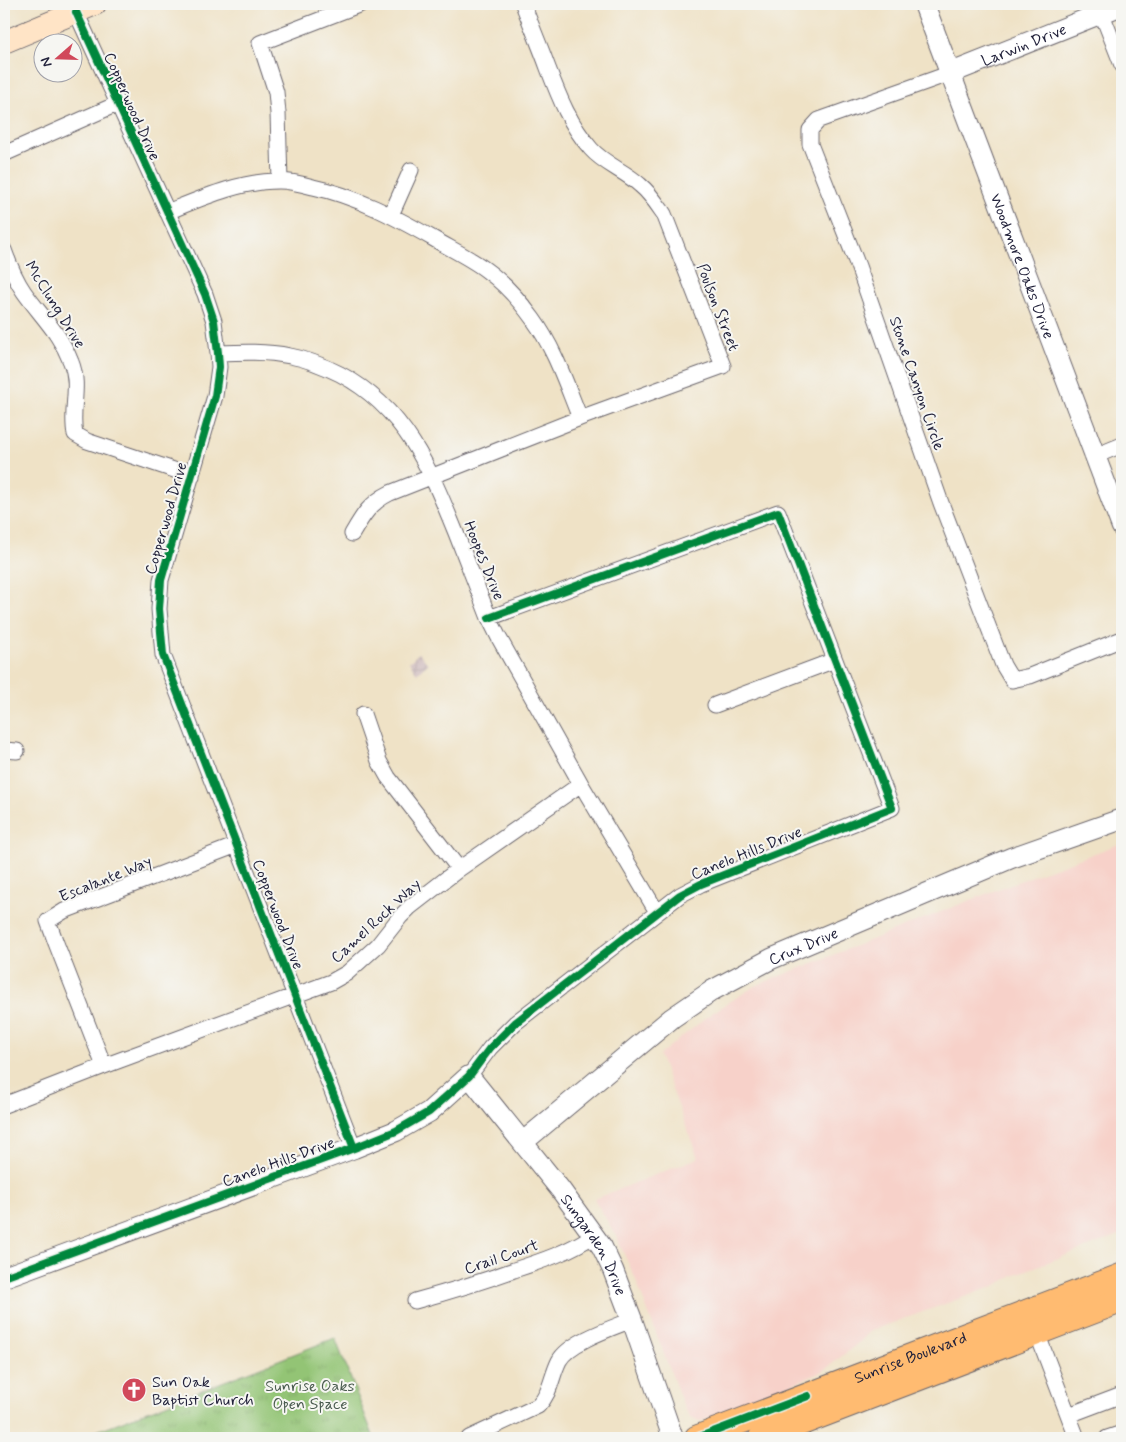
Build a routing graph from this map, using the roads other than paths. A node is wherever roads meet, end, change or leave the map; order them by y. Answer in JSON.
{"nodes":[{"id":1,"x":361,"y":4,"type":"edge"},
{"id":2,"x":523,"y":4,"type":"edge"},
{"id":3,"x":924,"y":4,"type":"edge"},
{"id":4,"x":1122,"y":5,"type":"edge"},
{"id":5,"x":85,"y":8,"type":"edge"},
{"id":6,"x":1100,"y":8,"type":"edge"},
{"id":7,"x":4,"y":42,"type":"edge"},
{"id":8,"x":1122,"y":65,"type":"edge"},
{"id":9,"x":951,"y":73,"type":"junction"},
{"id":10,"x":117,"y":104,"type":"junction"},
{"id":11,"x":4,"y":154,"type":"edge"},
{"id":12,"x":412,"y":170,"type":"dead end"},
{"id":13,"x":280,"y":181,"type":"junction"},
{"id":14,"x":167,"y":212,"type":"junction"},
{"id":15,"x":391,"y":215,"type":"junction"},
{"id":16,"x":4,"y":250,"type":"edge"},
{"id":17,"x":218,"y":353,"type":"junction"},
{"id":18,"x":580,"y":418,"type":"junction"},
{"id":19,"x":1122,"y":445,"type":"edge"},
{"id":20,"x":1095,"y":456,"type":"junction"},
{"id":21,"x":192,"y":476,"type":"junction"},
{"id":22,"x":432,"y":476,"type":"junction"},
{"id":23,"x":1122,"y":527,"type":"edge"},
{"id":24,"x":352,"y":534,"type":"dead end"},
{"id":25,"x":489,"y":618,"type":"junction"},
{"id":26,"x":1122,"y":639,"type":"edge"},
{"id":27,"x":835,"y":660,"type":"junction"},
{"id":28,"x":715,"y":705,"type":"dead end"},
{"id":29,"x":363,"y":714,"type":"dead end"},
{"id":30,"x":581,"y":784,"type":"junction"},
{"id":31,"x":1122,"y":819,"type":"edge"},
{"id":32,"x":237,"y":845,"type":"junction"},
{"id":33,"x":459,"y":869,"type":"junction"},
{"id":34,"x":656,"y":912,"type":"junction"},
{"id":35,"x":296,"y":996,"type":"junction"},
{"id":36,"x":104,"y":1066,"type":"junction"},
{"id":37,"x":470,"y":1076,"type":"junction"},
{"id":38,"x":4,"y":1105,"type":"edge"},
{"id":39,"x":523,"y":1142,"type":"junction"},
{"id":40,"x":354,"y":1148,"type":"junction"},
{"id":41,"x":594,"y":1234,"type":"junction"},
{"id":42,"x":4,"y":1275,"type":"edge"},
{"id":43,"x":1122,"y":1276,"type":"edge"},
{"id":44,"x":1122,"y":1300,"type":"edge"},
{"id":45,"x":415,"y":1301,"type":"dead end"},
{"id":46,"x":632,"y":1320,"type":"junction"},
{"id":47,"x":1037,"y":1333,"type":"junction"},
{"id":48,"x":1122,"y":1395,"type":"edge"},
{"id":49,"x":1069,"y":1415,"type":"junction"},
{"id":50,"x":1122,"y":1434,"type":"edge"},
{"id":51,"x":470,"y":1438,"type":"edge"},
{"id":52,"x":673,"y":1438,"type":"edge"},
{"id":53,"x":697,"y":1438,"type":"edge"},
{"id":54,"x":761,"y":1438,"type":"edge"},
{"id":55,"x":1077,"y":1438,"type":"edge"},
{"id":56,"x":1107,"y":1438,"type":"edge"}],
"edges":[{"from":1,"to":13,"type":"street"},
{"from":2,"to":18,"type":"street","name":"Poulson Street"},
{"from":3,"to":9,"type":"street","name":"Woodmore Oaks Drive"},
{"from":4,"to":6,"type":"street","name":"Larwin Drive"},
{"from":5,"to":7,"type":"main road"},
{"from":5,"to":10,"type":"street","name":"Copperwood Drive"},
{"from":6,"to":8,"type":"street"},
{"from":6,"to":9,"type":"street","name":"Larwin Drive"},
{"from":9,"to":20,"type":"street","name":"Woodmore Oaks Drive"},
{"from":9,"to":26,"type":"street","name":"Stone Canyon Circle"},
{"from":10,"to":11,"type":"street"},
{"from":10,"to":14,"type":"street","name":"Copperwood Drive"},
{"from":12,"to":15,"type":"street"},
{"from":13,"to":14,"type":"street"},
{"from":13,"to":15,"type":"street"},
{"from":14,"to":17,"type":"street","name":"Copperwood Drive"},
{"from":15,"to":18,"type":"street"},
{"from":16,"to":21,"type":"street","name":"McClung Drive"},
{"from":17,"to":21,"type":"street","name":"Copperwood Drive"},
{"from":17,"to":22,"type":"street","name":"Hoopes Drive"},
{"from":18,"to":22,"type":"street","name":"Poulson Street"},
{"from":19,"to":20,"type":"street"},
{"from":20,"to":23,"type":"street","name":"Woodmore Oaks Drive"},
{"from":21,"to":32,"type":"street","name":"Copperwood Drive"},
{"from":22,"to":24,"type":"street","name":"Poulson Street"},
{"from":22,"to":25,"type":"street","name":"Hoopes Drive"},
{"from":25,"to":27,"type":"street","name":"Canelo Hills Drive"},
{"from":25,"to":30,"type":"street","name":"Hoopes Drive"},
{"from":27,"to":28,"type":"street"},
{"from":27,"to":34,"type":"street","name":"Canelo Hills Drive"},
{"from":29,"to":33,"type":"street"},
{"from":30,"to":33,"type":"street","name":"Camel Rock Way"},
{"from":30,"to":34,"type":"street","name":"Hoopes Drive"},
{"from":31,"to":39,"type":"street","name":"Crux Drive"},
{"from":32,"to":35,"type":"street","name":"Copperwood Drive"},
{"from":32,"to":36,"type":"street","name":"Escalante Way"},
{"from":33,"to":35,"type":"street","name":"Camel Rock Way"},
{"from":34,"to":37,"type":"street","name":"Canelo Hills Drive"},
{"from":35,"to":36,"type":"street","name":"Camel Rock Way"},
{"from":35,"to":40,"type":"street","name":"Copperwood Drive"},
{"from":36,"to":38,"type":"street","name":"Camel Rock Way"},
{"from":37,"to":39,"type":"street","name":"Sungarden Drive"},
{"from":37,"to":40,"type":"street","name":"Canelo Hills Drive"},
{"from":39,"to":41,"type":"street","name":"Sungarden Drive"},
{"from":40,"to":42,"type":"street","name":"Canelo Hills Drive"},
{"from":41,"to":45,"type":"street","name":"Crail Court"},
{"from":41,"to":46,"type":"street","name":"Sungarden Drive"},
{"from":43,"to":53,"type":"main road","name":"Sunrise Boulevard"},
{"from":44,"to":47,"type":"main road","name":"Sunrise Boulevard"},
{"from":46,"to":51,"type":"street"},
{"from":46,"to":52,"type":"street","name":"Sungarden Drive"},
{"from":47,"to":49,"type":"street"},
{"from":47,"to":54,"type":"main road","name":"Sunrise Boulevard"},
{"from":48,"to":49,"type":"street"},
{"from":49,"to":55,"type":"street"},
{"from":50,"to":56,"type":"street"}]}
